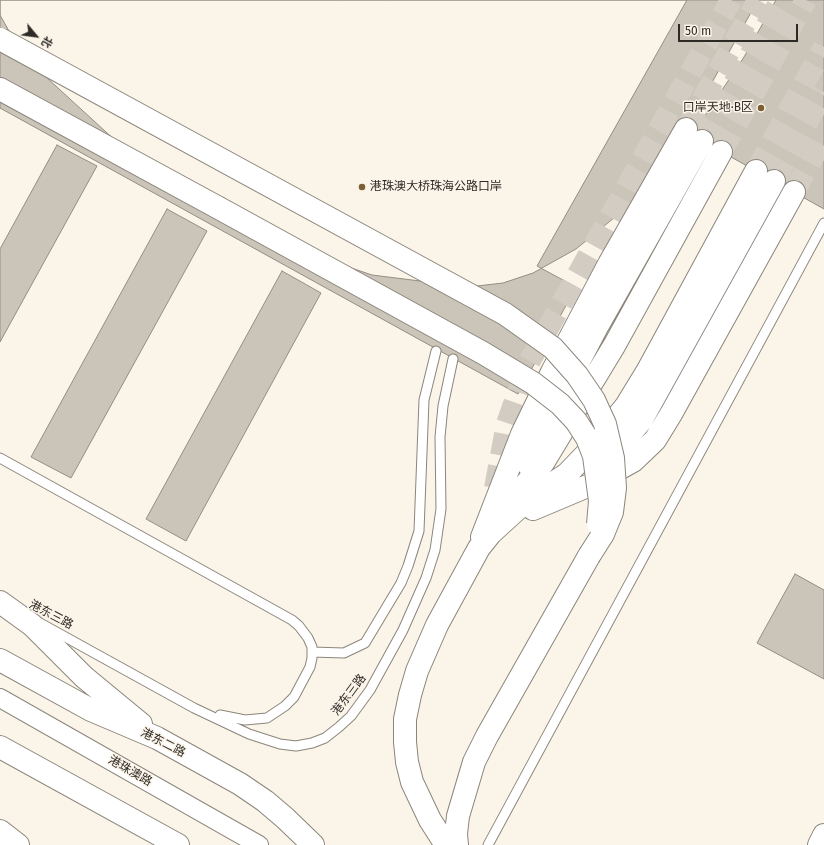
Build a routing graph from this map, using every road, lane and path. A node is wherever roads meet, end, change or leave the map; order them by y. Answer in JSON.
{"nodes":[{"id":1,"x":0,"y":39,"type":"edge"},
{"id":2,"x":0,"y":89,"type":"edge"},
{"id":3,"x":721,"y":152,"type":"tunnel mouth"},
{"id":4,"x":765,"y":176,"type":"tunnel mouth"},
{"id":5,"x":794,"y":192,"type":"tunnel mouth"},
{"id":6,"x":824,"y":223,"type":"edge"},
{"id":7,"x":436,"y":352,"type":"dead end"},
{"id":8,"x":453,"y":359,"type":"dead end"},
{"id":9,"x":0,"y":458,"type":"edge"},
{"id":10,"x":520,"y":490,"type":"junction"},
{"id":11,"x":506,"y":519,"type":"junction"},
{"id":12,"x":479,"y":548,"type":"junction"},
{"id":13,"x":589,"y":556,"type":"junction"},
{"id":14,"x":0,"y":601,"type":"edge"},
{"id":15,"x":312,"y":652,"type":"junction"},
{"id":16,"x":0,"y":660,"type":"edge"},
{"id":17,"x":0,"y":698,"type":"edge"},
{"id":18,"x":194,"y":708,"type":"junction"},
{"id":19,"x":157,"y":738,"type":"junction"},
{"id":20,"x":0,"y":747,"type":"edge"},
{"id":21,"x":0,"y":831,"type":"edge"},
{"id":22,"x":824,"y":836,"type":"edge"},
{"id":23,"x":18,"y":845,"type":"edge"},
{"id":24,"x":178,"y":845,"type":"edge"},
{"id":25,"x":260,"y":845,"type":"edge"},
{"id":26,"x":313,"y":845,"type":"edge"},
{"id":27,"x":446,"y":845,"type":"edge"},
{"id":28,"x":457,"y":845,"type":"edge"},
{"id":29,"x":488,"y":845,"type":"edge"},
{"id":30,"x":819,"y":845,"type":"edge"}],
"edges":[{"from":1,"to":13,"type":"main road","bridge":true},
{"from":2,"to":13,"type":"main road","bridge":true},
{"from":3,"to":10,"type":"main road"},
{"from":4,"to":11,"type":"main road"},
{"from":5,"to":11,"type":"main road"},
{"from":6,"to":29,"type":"lane"},
{"from":7,"to":15,"type":"lane"},
{"from":8,"to":18,"type":"lane","name":"港东三路"},
{"from":9,"to":15,"type":"lane"},
{"from":10,"to":12,"type":"main road"},
{"from":10,"to":12,"type":"main road"},
{"from":11,"to":12,"type":"main road"},
{"from":12,"to":27,"type":"main road"},
{"from":13,"to":28,"type":"main road"},
{"from":14,"to":18,"type":"lane","name":"港东三路"},
{"from":14,"to":19,"type":"main road"},
{"from":15,"to":18,"type":"lane"},
{"from":16,"to":19,"type":"main road","name":"港东二路"},
{"from":17,"to":25,"type":"street","name":"港珠澳路"},
{"from":19,"to":26,"type":"main road","name":"港东二路"},
{"from":20,"to":24,"type":"main road"},
{"from":21,"to":23,"type":"main road"},
{"from":22,"to":30,"type":"main road"}]}
